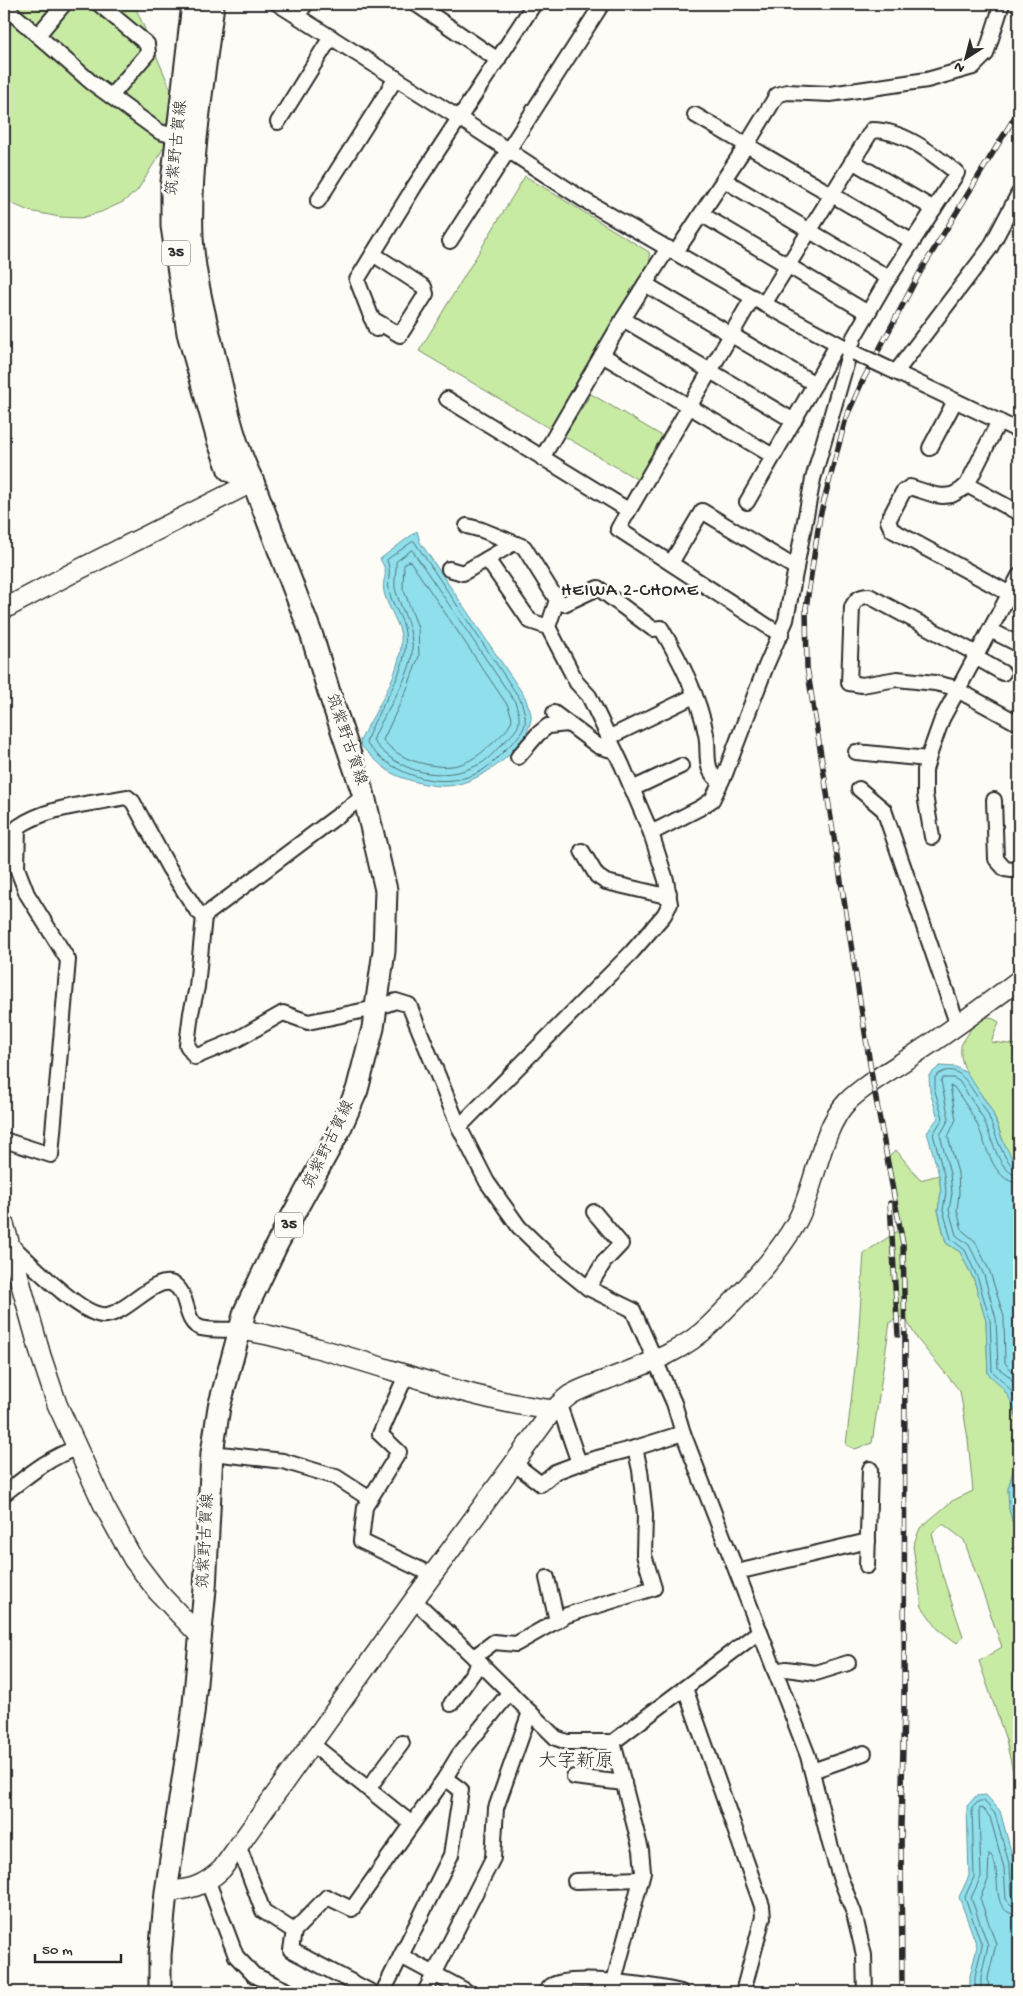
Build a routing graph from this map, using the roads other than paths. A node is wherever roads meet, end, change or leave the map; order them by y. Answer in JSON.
{"nodes":[{"id":1,"x":64,"y":4,"type":"edge"},
{"id":2,"x":99,"y":4,"type":"edge"},
{"id":3,"x":193,"y":4,"type":"edge"},
{"id":4,"x":213,"y":4,"type":"edge"},
{"id":5,"x":278,"y":4,"type":"edge"},
{"id":6,"x":306,"y":4,"type":"edge"},
{"id":7,"x":416,"y":4,"type":"edge"},
{"id":8,"x":534,"y":4,"type":"edge"},
{"id":9,"x":602,"y":4,"type":"edge"},
{"id":10,"x":1002,"y":4,"type":"edge"},
{"id":11,"x":4,"y":6,"type":"edge"},
{"id":12,"x":297,"y":16,"type":"junction"},
{"id":13,"x":38,"y":35,"type":"junction"},
{"id":14,"x":331,"y":37,"type":"junction"},
{"id":15,"x":498,"y":60,"type":"junction"},
{"id":16,"x":396,"y":78,"type":"junction"},
{"id":17,"x":111,"y":96,"type":"junction"},
{"id":18,"x":694,"y":116,"type":"dead end"},
{"id":19,"x":459,"y":118,"type":"junction"},
{"id":20,"x":278,"y":122,"type":"dead end"},
{"id":21,"x":178,"y":137,"type":"junction"},
{"id":22,"x":746,"y":146,"type":"junction"},
{"id":23,"x":506,"y":150,"type":"junction"},
{"id":24,"x":852,"y":162,"type":"junction"},
{"id":25,"x":724,"y":180,"type":"junction"},
{"id":26,"x":1019,"y":193,"type":"edge"},
{"id":27,"x":831,"y":195,"type":"junction"},
{"id":28,"x":318,"y":201,"type":"dead end"},
{"id":29,"x":934,"y":209,"type":"junction"},
{"id":30,"x":701,"y":214,"type":"junction"},
{"id":31,"x":809,"y":231,"type":"junction"},
{"id":32,"x":450,"y":241,"type":"dead end"},
{"id":33,"x":913,"y":242,"type":"junction"},
{"id":34,"x":672,"y":250,"type":"junction"},
{"id":35,"x":373,"y":254,"type":"junction"},
{"id":36,"x":787,"y":266,"type":"junction"},
{"id":37,"x":889,"y":278,"type":"junction"},
{"id":38,"x":645,"y":284,"type":"junction"},
{"id":39,"x":758,"y":300,"type":"junction"},
{"id":40,"x":868,"y":313,"type":"junction"},
{"id":41,"x":623,"y":320,"type":"junction"},
{"id":42,"x":731,"y":335,"type":"junction"},
{"id":43,"x":847,"y":349,"type":"junction"},
{"id":44,"x":602,"y":355,"type":"junction"},
{"id":45,"x":710,"y":370,"type":"junction"},
{"id":46,"x":892,"y":370,"type":"junction"},
{"id":47,"x":815,"y":384,"type":"junction"},
{"id":48,"x":447,"y":400,"type":"dead end"},
{"id":49,"x":955,"y":401,"type":"junction"},
{"id":50,"x":689,"y":406,"type":"junction"},
{"id":51,"x":794,"y":421,"type":"junction"},
{"id":52,"x":999,"y":422,"type":"junction"},
{"id":53,"x":1019,"y":431,"type":"edge"},
{"id":54,"x":930,"y":448,"type":"dead end"},
{"id":55,"x":773,"y":456,"type":"junction"},
{"id":56,"x":542,"y":458,"type":"junction"},
{"id":57,"x":253,"y":482,"type":"junction"},
{"id":58,"x":967,"y":484,"type":"junction"},
{"id":59,"x":747,"y":502,"type":"dead end"},
{"id":60,"x":628,"y":510,"type":"junction"},
{"id":61,"x":1019,"y":513,"type":"edge"},
{"id":62,"x":467,"y":526,"type":"dead end"},
{"id":63,"x":514,"y":543,"type":"junction"},
{"id":64,"x":487,"y":559,"type":"junction"},
{"id":65,"x":671,"y":563,"type":"junction"},
{"id":66,"x":796,"y":568,"type":"junction"},
{"id":67,"x":449,"y":569,"type":"dead end"},
{"id":68,"x":1019,"y":576,"type":"edge"},
{"id":69,"x":1010,"y":594,"type":"junction"},
{"id":70,"x":557,"y":600,"type":"junction"},
{"id":71,"x":4,"y":609,"type":"edge"},
{"id":72,"x":548,"y":627,"type":"junction"},
{"id":73,"x":990,"y":630,"type":"junction"},
{"id":74,"x":781,"y":634,"type":"junction"},
{"id":75,"x":1019,"y":643,"type":"edge"},
{"id":76,"x":976,"y":656,"type":"junction"},
{"id":77,"x":1003,"y":672,"type":"dead end"},
{"id":78,"x":958,"y":690,"type":"junction"},
{"id":79,"x":694,"y":696,"type":"junction"},
{"id":80,"x":554,"y":713,"type":"dead end"},
{"id":81,"x":1014,"y":721,"type":"dead end"},
{"id":82,"x":568,"y":724,"type":"junction"},
{"id":83,"x":608,"y":738,"type":"junction"},
{"id":84,"x":614,"y":751,"type":"junction"},
{"id":85,"x":856,"y":752,"type":"dead end"},
{"id":86,"x":518,"y":756,"type":"dead end"},
{"id":87,"x":928,"y":759,"type":"junction"},
{"id":88,"x":681,"y":766,"type":"dead end"},
{"id":89,"x":721,"y":782,"type":"junction"},
{"id":90,"x":632,"y":789,"type":"junction"},
{"id":91,"x":859,"y":789,"type":"dead end"},
{"id":92,"x":364,"y":796,"type":"junction"},
{"id":93,"x":994,"y":800,"type":"dead end"},
{"id":94,"x":651,"y":833,"type":"junction"},
{"id":95,"x":932,"y":837,"type":"dead end"},
{"id":96,"x":582,"y":851,"type":"dead end"},
{"id":97,"x":1019,"y":872,"type":"edge"},
{"id":98,"x":669,"y":893,"type":"junction"},
{"id":99,"x":204,"y":916,"type":"junction"},
{"id":100,"x":1019,"y":980,"type":"edge"},
{"id":101,"x":376,"y":1008,"type":"junction"},
{"id":102,"x":958,"y":1026,"type":"junction"},
{"id":103,"x":459,"y":1127,"type":"junction"},
{"id":104,"x":4,"y":1140,"type":"edge"},
{"id":105,"x":594,"y":1212,"type":"dead end"},
{"id":106,"x":4,"y":1224,"type":"edge"},
{"id":107,"x":9,"y":1243,"type":"junction"},
{"id":108,"x":588,"y":1288,"type":"junction"},
{"id":109,"x":240,"y":1330,"type":"junction"},
{"id":110,"x":656,"y":1361,"type":"junction"},
{"id":111,"x":407,"y":1373,"type":"junction"},
{"id":112,"x":556,"y":1408,"type":"junction"},
{"id":113,"x":683,"y":1433,"type":"junction"},
{"id":114,"x":77,"y":1448,"type":"junction"},
{"id":115,"x":636,"y":1448,"type":"junction"},
{"id":116,"x":212,"y":1453,"type":"junction"},
{"id":117,"x":579,"y":1463,"type":"junction"},
{"id":118,"x":515,"y":1464,"type":"junction"},
{"id":119,"x":870,"y":1469,"type":"dead end"},
{"id":120,"x":4,"y":1494,"type":"edge"},
{"id":121,"x":370,"y":1499,"type":"junction"},
{"id":122,"x":868,"y":1541,"type":"junction"},
{"id":123,"x":867,"y":1566,"type":"dead end"},
{"id":124,"x":737,"y":1572,"type":"junction"},
{"id":125,"x":432,"y":1575,"type":"junction"},
{"id":126,"x":547,"y":1578,"type":"dead end"},
{"id":127,"x":414,"y":1600,"type":"junction"},
{"id":128,"x":557,"y":1621,"type":"junction"},
{"id":129,"x":760,"y":1631,"type":"junction"},
{"id":130,"x":200,"y":1636,"type":"junction"},
{"id":131,"x":477,"y":1660,"type":"junction"},
{"id":132,"x":848,"y":1663,"type":"dead end"},
{"id":133,"x":775,"y":1671,"type":"junction"},
{"id":134,"x":685,"y":1688,"type":"junction"},
{"id":135,"x":510,"y":1692,"type":"junction"},
{"id":136,"x":452,"y":1704,"type":"dead end"},
{"id":137,"x":530,"y":1712,"type":"junction"},
{"id":138,"x":613,"y":1742,"type":"junction"},
{"id":139,"x":402,"y":1743,"type":"dead end"},
{"id":140,"x":312,"y":1744,"type":"junction"},
{"id":141,"x":864,"y":1753,"type":"dead end"},
{"id":142,"x":812,"y":1771,"type":"junction"},
{"id":143,"x":574,"y":1777,"type":"dead end"},
{"id":144,"x":445,"y":1778,"type":"junction"},
{"id":145,"x":624,"y":1783,"type":"junction"},
{"id":146,"x":368,"y":1789,"type":"junction"},
{"id":147,"x":412,"y":1824,"type":"junction"},
{"id":148,"x":240,"y":1850,"type":"dead end"},
{"id":149,"x":641,"y":1879,"type":"junction"},
{"id":150,"x":575,"y":1881,"type":"dead end"},
{"id":151,"x":208,"y":1882,"type":"junction"},
{"id":152,"x":166,"y":1892,"type":"junction"},
{"id":153,"x":294,"y":1931,"type":"junction"},
{"id":154,"x":401,"y":1956,"type":"junction"},
{"id":155,"x":435,"y":1974,"type":"junction"},
{"id":156,"x":614,"y":1981,"type":"junction"},
{"id":157,"x":594,"y":1986,"type":"edge"},
{"id":158,"x":466,"y":1991,"type":"edge"},
{"id":159,"x":662,"y":1991,"type":"edge"},
{"id":160,"x":160,"y":1992,"type":"edge"},
{"id":161,"x":290,"y":1992,"type":"edge"},
{"id":162,"x":371,"y":1992,"type":"edge"},
{"id":163,"x":383,"y":1992,"type":"edge"},
{"id":164,"x":426,"y":1992,"type":"edge"},
{"id":165,"x":546,"y":1992,"type":"edge"},
{"id":166,"x":681,"y":1992,"type":"edge"},
{"id":167,"x":743,"y":1992,"type":"edge"},
{"id":168,"x":865,"y":1992,"type":"edge"}],
"edges":[{"from":1,"to":13,"type":"street"},
{"from":2,"to":17,"type":"street"},
{"from":3,"to":21,"type":"main road","name":"筑紫野古賀線","number":"35"},
{"from":4,"to":57,"type":"main road","name":"筑紫野古賀線","number":"35"},
{"from":5,"to":12,"type":"street"},
{"from":6,"to":12,"type":"street"},
{"from":7,"to":15,"type":"street"},
{"from":8,"to":15,"type":"street"},
{"from":9,"to":23,"type":"street"},
{"from":10,"to":22,"type":"street"},
{"from":11,"to":13,"type":"street"},
{"from":12,"to":14,"type":"street"},
{"from":13,"to":17,"type":"street"},
{"from":14,"to":16,"type":"street"},
{"from":14,"to":20,"type":"street"},
{"from":15,"to":19,"type":"street"},
{"from":16,"to":19,"type":"street"},
{"from":16,"to":28,"type":"street"},
{"from":17,"to":21,"type":"street"},
{"from":18,"to":22,"type":"street"},
{"from":19,"to":23,"type":"street"},
{"from":19,"to":35,"type":"street"},
{"from":21,"to":57,"type":"main road","name":"筑紫野古賀線","number":"35"},
{"from":22,"to":25,"type":"street"},
{"from":22,"to":27,"type":"street"},
{"from":23,"to":32,"type":"street"},
{"from":23,"to":34,"type":"street"},
{"from":24,"to":27,"type":"street"},
{"from":24,"to":29,"type":"street"},
{"from":24,"to":29,"type":"street"},
{"from":25,"to":30,"type":"street"},
{"from":25,"to":31,"type":"street"},
{"from":26,"to":46,"type":"street"},
{"from":27,"to":31,"type":"street"},
{"from":27,"to":33,"type":"street"},
{"from":29,"to":33,"type":"street"},
{"from":30,"to":34,"type":"street"},
{"from":30,"to":36,"type":"street"},
{"from":31,"to":36,"type":"street"},
{"from":31,"to":37,"type":"street"},
{"from":33,"to":37,"type":"street"},
{"from":34,"to":38,"type":"street"},
{"from":34,"to":39,"type":"street"},
{"from":35,"to":35,"type":"street"},
{"from":36,"to":39,"type":"street"},
{"from":36,"to":40,"type":"street"},
{"from":37,"to":40,"type":"street"},
{"from":38,"to":41,"type":"street"},
{"from":38,"to":42,"type":"street"},
{"from":39,"to":42,"type":"street"},
{"from":39,"to":43,"type":"street"},
{"from":40,"to":43,"type":"street"},
{"from":41,"to":44,"type":"street"},
{"from":41,"to":45,"type":"street"},
{"from":42,"to":45,"type":"street"},
{"from":42,"to":47,"type":"street"},
{"from":43,"to":46,"type":"street","bridge":true},
{"from":43,"to":47,"type":"street"},
{"from":43,"to":66,"type":"street"},
{"from":44,"to":50,"type":"street"},
{"from":44,"to":56,"type":"street"},
{"from":45,"to":50,"type":"street"},
{"from":45,"to":51,"type":"street"},
{"from":46,"to":49,"type":"street"},
{"from":47,"to":51,"type":"street"},
{"from":48,"to":56,"type":"street"},
{"from":49,"to":52,"type":"street"},
{"from":49,"to":54,"type":"street"},
{"from":50,"to":55,"type":"street"},
{"from":50,"to":60,"type":"street"},
{"from":51,"to":55,"type":"street"},
{"from":52,"to":53,"type":"street"},
{"from":52,"to":58,"type":"street"},
{"from":55,"to":59,"type":"street"},
{"from":56,"to":60,"type":"street"},
{"from":57,"to":71,"type":"street"},
{"from":57,"to":92,"type":"main road","name":"筑紫野古賀線","number":"35"},
{"from":58,"to":61,"type":"street"},
{"from":58,"to":69,"type":"street"},
{"from":60,"to":65,"type":"street"},
{"from":62,"to":63,"type":"street"},
{"from":63,"to":64,"type":"street"},
{"from":63,"to":70,"type":"street"},
{"from":64,"to":67,"type":"street"},
{"from":64,"to":72,"type":"street"},
{"from":65,"to":66,"type":"street"},
{"from":65,"to":74,"type":"street"},
{"from":66,"to":74,"type":"street"},
{"from":68,"to":69,"type":"street"},
{"from":69,"to":73,"type":"street"},
{"from":70,"to":72,"type":"street"},
{"from":70,"to":79,"type":"street"},
{"from":72,"to":83,"type":"street"},
{"from":73,"to":75,"type":"street"},
{"from":73,"to":76,"type":"street"},
{"from":74,"to":89,"type":"street"},
{"from":76,"to":77,"type":"street"},
{"from":76,"to":78,"type":"street"},
{"from":76,"to":78,"type":"street"},
{"from":78,"to":81,"type":"street"},
{"from":78,"to":87,"type":"street"},
{"from":79,"to":83,"type":"street"},
{"from":79,"to":89,"type":"street"},
{"from":80,"to":82,"type":"street"},
{"from":82,"to":84,"type":"street"},
{"from":82,"to":86,"type":"street"},
{"from":83,"to":84,"type":"street"},
{"from":84,"to":90,"type":"street"},
{"from":85,"to":87,"type":"street"},
{"from":87,"to":95,"type":"street"},
{"from":88,"to":90,"type":"street"},
{"from":89,"to":94,"type":"street"},
{"from":90,"to":94,"type":"street"},
{"from":91,"to":102,"type":"street"},
{"from":92,"to":99,"type":"street"},
{"from":92,"to":101,"type":"main road","name":"筑紫野古賀線","number":"35"},
{"from":93,"to":97,"type":"street"},
{"from":94,"to":98,"type":"street"},
{"from":96,"to":98,"type":"street"},
{"from":98,"to":103,"type":"street"},
{"from":99,"to":101,"type":"street"},
{"from":99,"to":104,"type":"street"},
{"from":100,"to":102,"type":"street"},
{"from":101,"to":103,"type":"street"},
{"from":101,"to":109,"type":"main road","name":"筑紫野古賀線","number":"35"},
{"from":102,"to":110,"type":"street"},
{"from":103,"to":108,"type":"street"},
{"from":105,"to":108,"type":"street"},
{"from":106,"to":107,"type":"street"},
{"from":107,"to":109,"type":"street"},
{"from":107,"to":114,"type":"street"},
{"from":108,"to":110,"type":"street"},
{"from":109,"to":111,"type":"street"},
{"from":109,"to":116,"type":"main road","name":"筑紫野古賀線","number":"35"},
{"from":110,"to":112,"type":"street"},
{"from":110,"to":113,"type":"street"},
{"from":111,"to":112,"type":"street"},
{"from":111,"to":121,"type":"street"},
{"from":112,"to":117,"type":"street"},
{"from":112,"to":118,"type":"street"},
{"from":113,"to":115,"type":"street"},
{"from":113,"to":124,"type":"street"},
{"from":114,"to":120,"type":"street"},
{"from":114,"to":130,"type":"street"},
{"from":115,"to":117,"type":"street"},
{"from":115,"to":128,"type":"street"},
{"from":116,"to":121,"type":"street"},
{"from":116,"to":130,"type":"main road","name":"筑紫野古賀線","number":"35"},
{"from":117,"to":118,"type":"street"},
{"from":118,"to":125,"type":"street"},
{"from":119,"to":122,"type":"street"},
{"from":121,"to":125,"type":"street"},
{"from":122,"to":123,"type":"street"},
{"from":122,"to":124,"type":"street"},
{"from":124,"to":129,"type":"street"},
{"from":125,"to":127,"type":"street"},
{"from":126,"to":128,"type":"street"},
{"from":127,"to":131,"type":"street"},
{"from":127,"to":140,"type":"street"},
{"from":128,"to":131,"type":"street"},
{"from":129,"to":133,"type":"street"},
{"from":129,"to":134,"type":"street"},
{"from":130,"to":152,"type":"main road","name":"筑紫野古賀線","number":"35"},
{"from":131,"to":135,"type":"street"},
{"from":131,"to":136,"type":"street"},
{"from":132,"to":133,"type":"street"},
{"from":133,"to":142,"type":"street"},
{"from":134,"to":138,"type":"street"},
{"from":134,"to":167,"type":"street"},
{"from":135,"to":137,"type":"street"},
{"from":135,"to":144,"type":"street"},
{"from":137,"to":138,"type":"street"},
{"from":137,"to":155,"type":"street"},
{"from":138,"to":145,"type":"street"},
{"from":139,"to":146,"type":"street"},
{"from":140,"to":146,"type":"street"},
{"from":140,"to":151,"type":"street"},
{"from":141,"to":142,"type":"street"},
{"from":142,"to":168,"type":"street"},
{"from":143,"to":145,"type":"street"},
{"from":144,"to":147,"type":"street"},
{"from":144,"to":154,"type":"street"},
{"from":145,"to":149,"type":"street"},
{"from":146,"to":147,"type":"street"},
{"from":147,"to":153,"type":"street"},
{"from":148,"to":153,"type":"street"},
{"from":149,"to":150,"type":"street"},
{"from":149,"to":156,"type":"street"},
{"from":151,"to":152,"type":"street"},
{"from":151,"to":161,"type":"street"},
{"from":152,"to":160,"type":"main road","name":"筑紫野古賀線","number":"35"},
{"from":153,"to":162,"type":"street"},
{"from":154,"to":155,"type":"street"},
{"from":154,"to":163,"type":"street"},
{"from":155,"to":158,"type":"street"},
{"from":155,"to":164,"type":"street"},
{"from":156,"to":157,"type":"street"},
{"from":156,"to":159,"type":"street"},
{"from":157,"to":165,"type":"street"},
{"from":159,"to":166,"type":"street"}]}
